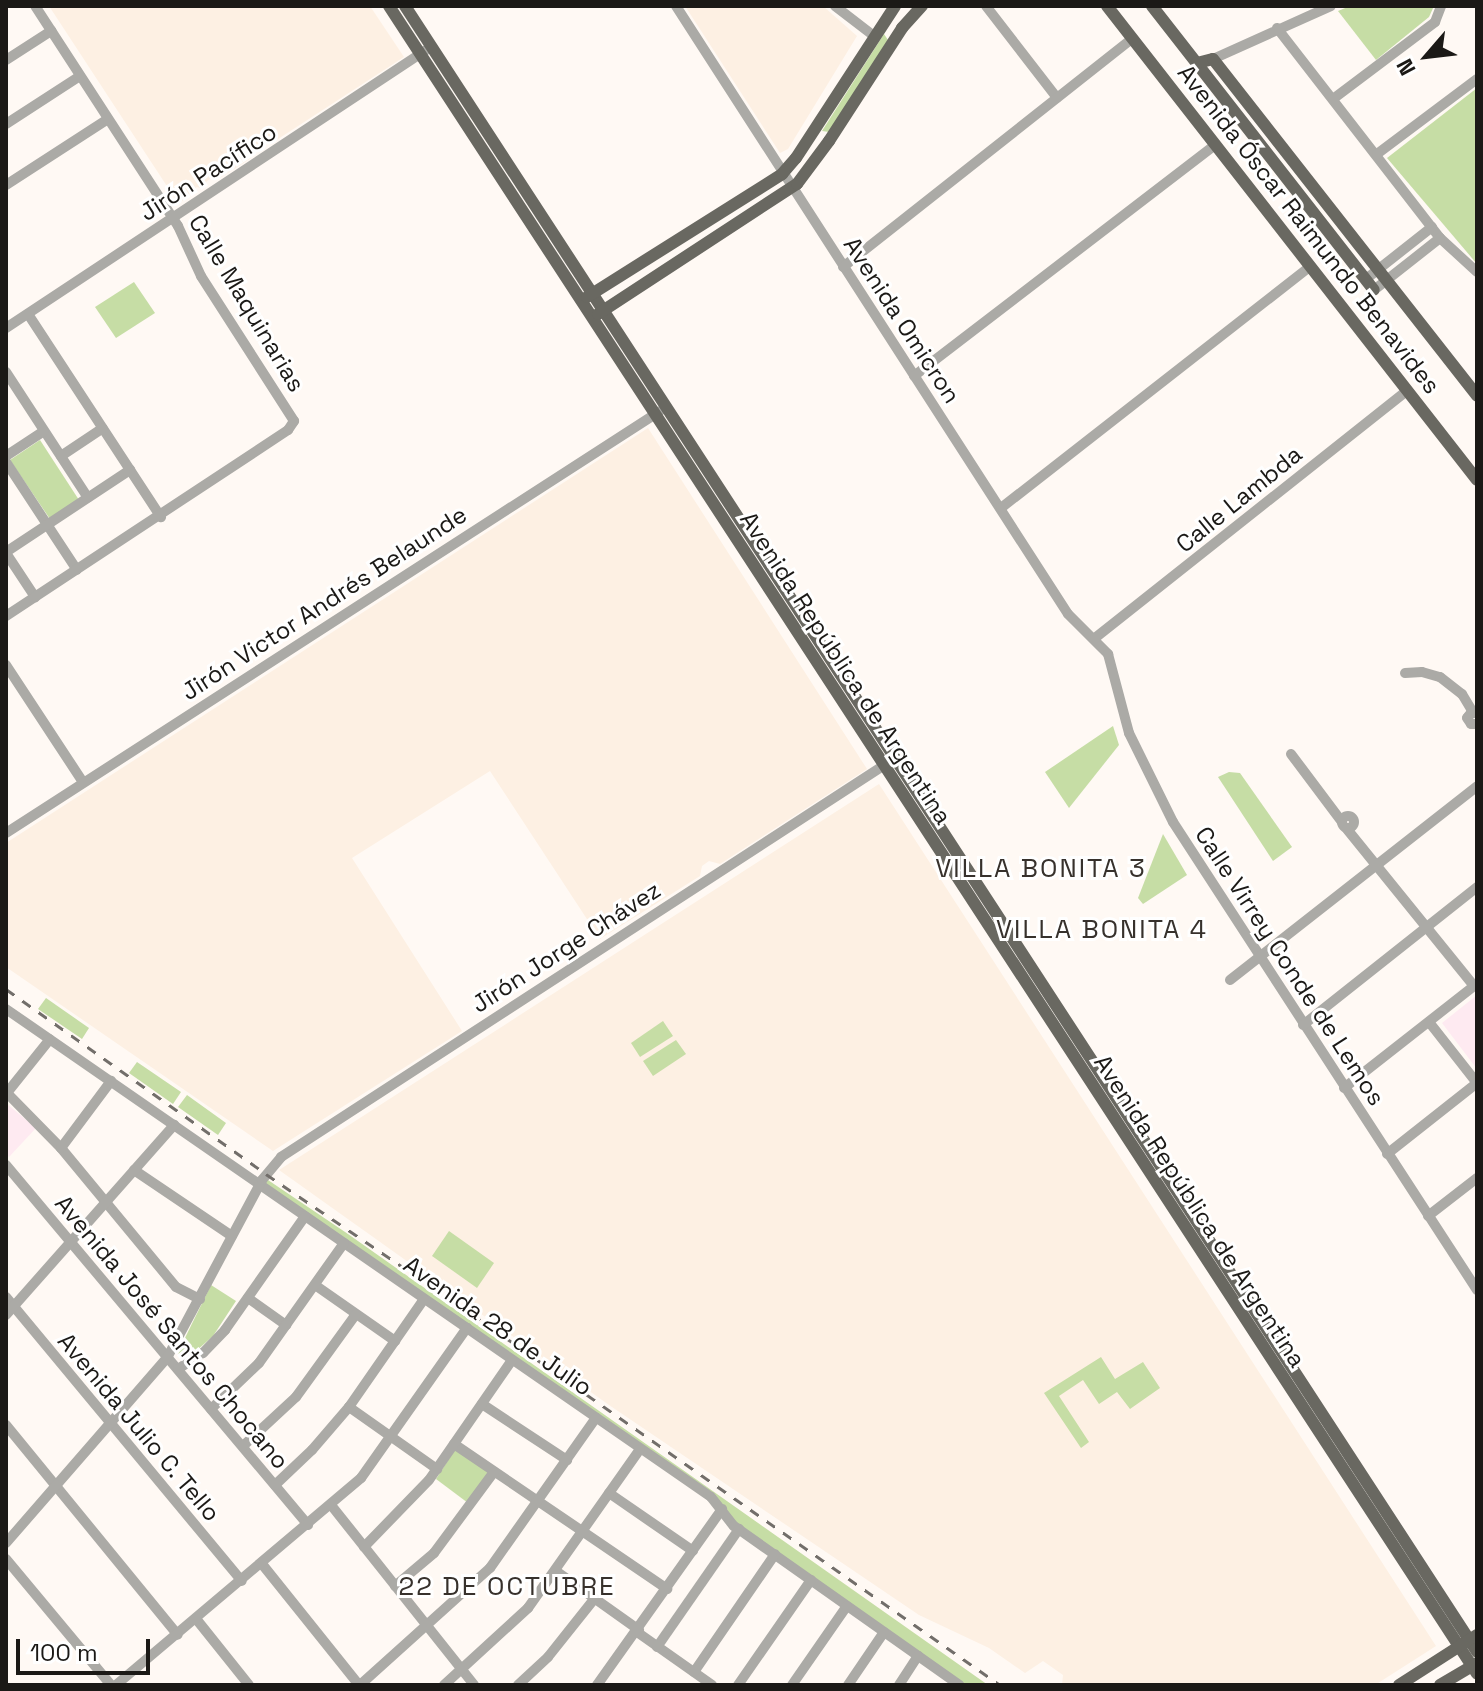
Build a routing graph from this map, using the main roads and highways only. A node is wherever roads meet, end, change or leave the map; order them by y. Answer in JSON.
{"nodes":[{"id":1,"x":389,"y":6,"type":"edge"},
{"id":2,"x":405,"y":6,"type":"edge"},
{"id":3,"x":895,"y":6,"type":"edge"},
{"id":4,"x":922,"y":6,"type":"edge"},
{"id":5,"x":1107,"y":6,"type":"edge"},
{"id":6,"x":1152,"y":6,"type":"edge"},
{"id":7,"x":426,"y":51,"type":"junction"},
{"id":8,"x":1197,"y":63,"type":"junction"},
{"id":9,"x":814,"y":132,"type":"junction"},
{"id":10,"x":829,"y":141,"type":"junction"},
{"id":11,"x":757,"y":191,"type":"junction"},
{"id":12,"x":766,"y":206,"type":"junction"},
{"id":13,"x":629,"y":270,"type":"junction"},
{"id":14,"x":639,"y":287,"type":"junction"},
{"id":15,"x":1374,"y":290,"type":"road end"},
{"id":16,"x":586,"y":297,"type":"junction"},
{"id":17,"x":597,"y":314,"type":"junction"},
{"id":18,"x":1477,"y":396,"type":"edge"},
{"id":19,"x":1477,"y":480,"type":"edge"},
{"id":20,"x":1468,"y":1641,"type":"edge"},
{"id":21,"x":1477,"y":1652,"type":"edge"},
{"id":22,"x":1475,"y":1668,"type":"edge"},
{"id":23,"x":1399,"y":1685,"type":"edge"},
{"id":24,"x":1440,"y":1685,"type":"edge"}],
"edges":[{"from":1,"to":7,"type":"main road","name":"Avenida República de Argentina"},
{"from":2,"to":7,"type":"main road","name":"Avenida República de Argentina"},
{"from":3,"to":9,"type":"main road"},
{"from":4,"to":10,"type":"main road"},
{"from":5,"to":19,"type":"main road","name":"Avenida Óscar Raimundo Benavides"},
{"from":6,"to":8,"type":"main road","name":"Avenida Óscar Raimundo Benavides"},
{"from":7,"to":16,"type":"main road","name":"Avenida República de Argentina"},
{"from":8,"to":15,"type":"main road","name":"Avenida Óscar Raimundo Benavides"},
{"from":8,"to":18,"type":"main road","name":"Avenida Óscar Raimundo Benavides"},
{"from":9,"to":10,"type":"main road"},
{"from":9,"to":11,"type":"main road"},
{"from":10,"to":12,"type":"main road"},
{"from":11,"to":12,"type":"main road"},
{"from":11,"to":13,"type":"main road"},
{"from":12,"to":14,"type":"main road"},
{"from":13,"to":14,"type":"main road"},
{"from":13,"to":16,"type":"main road"},
{"from":14,"to":17,"type":"main road"},
{"from":16,"to":17,"type":"main road","name":"Avenida República de Argentina"},
{"from":17,"to":20,"type":"main road","name":"Avenida República de Argentina"},
{"from":20,"to":21,"type":"main road","name":"Avenida República de Argentina"},
{"from":20,"to":22,"type":"main road","name":"Avenida República de Argentina"},
{"from":20,"to":23,"type":"main road"},
{"from":22,"to":24,"type":"main road"}]}
